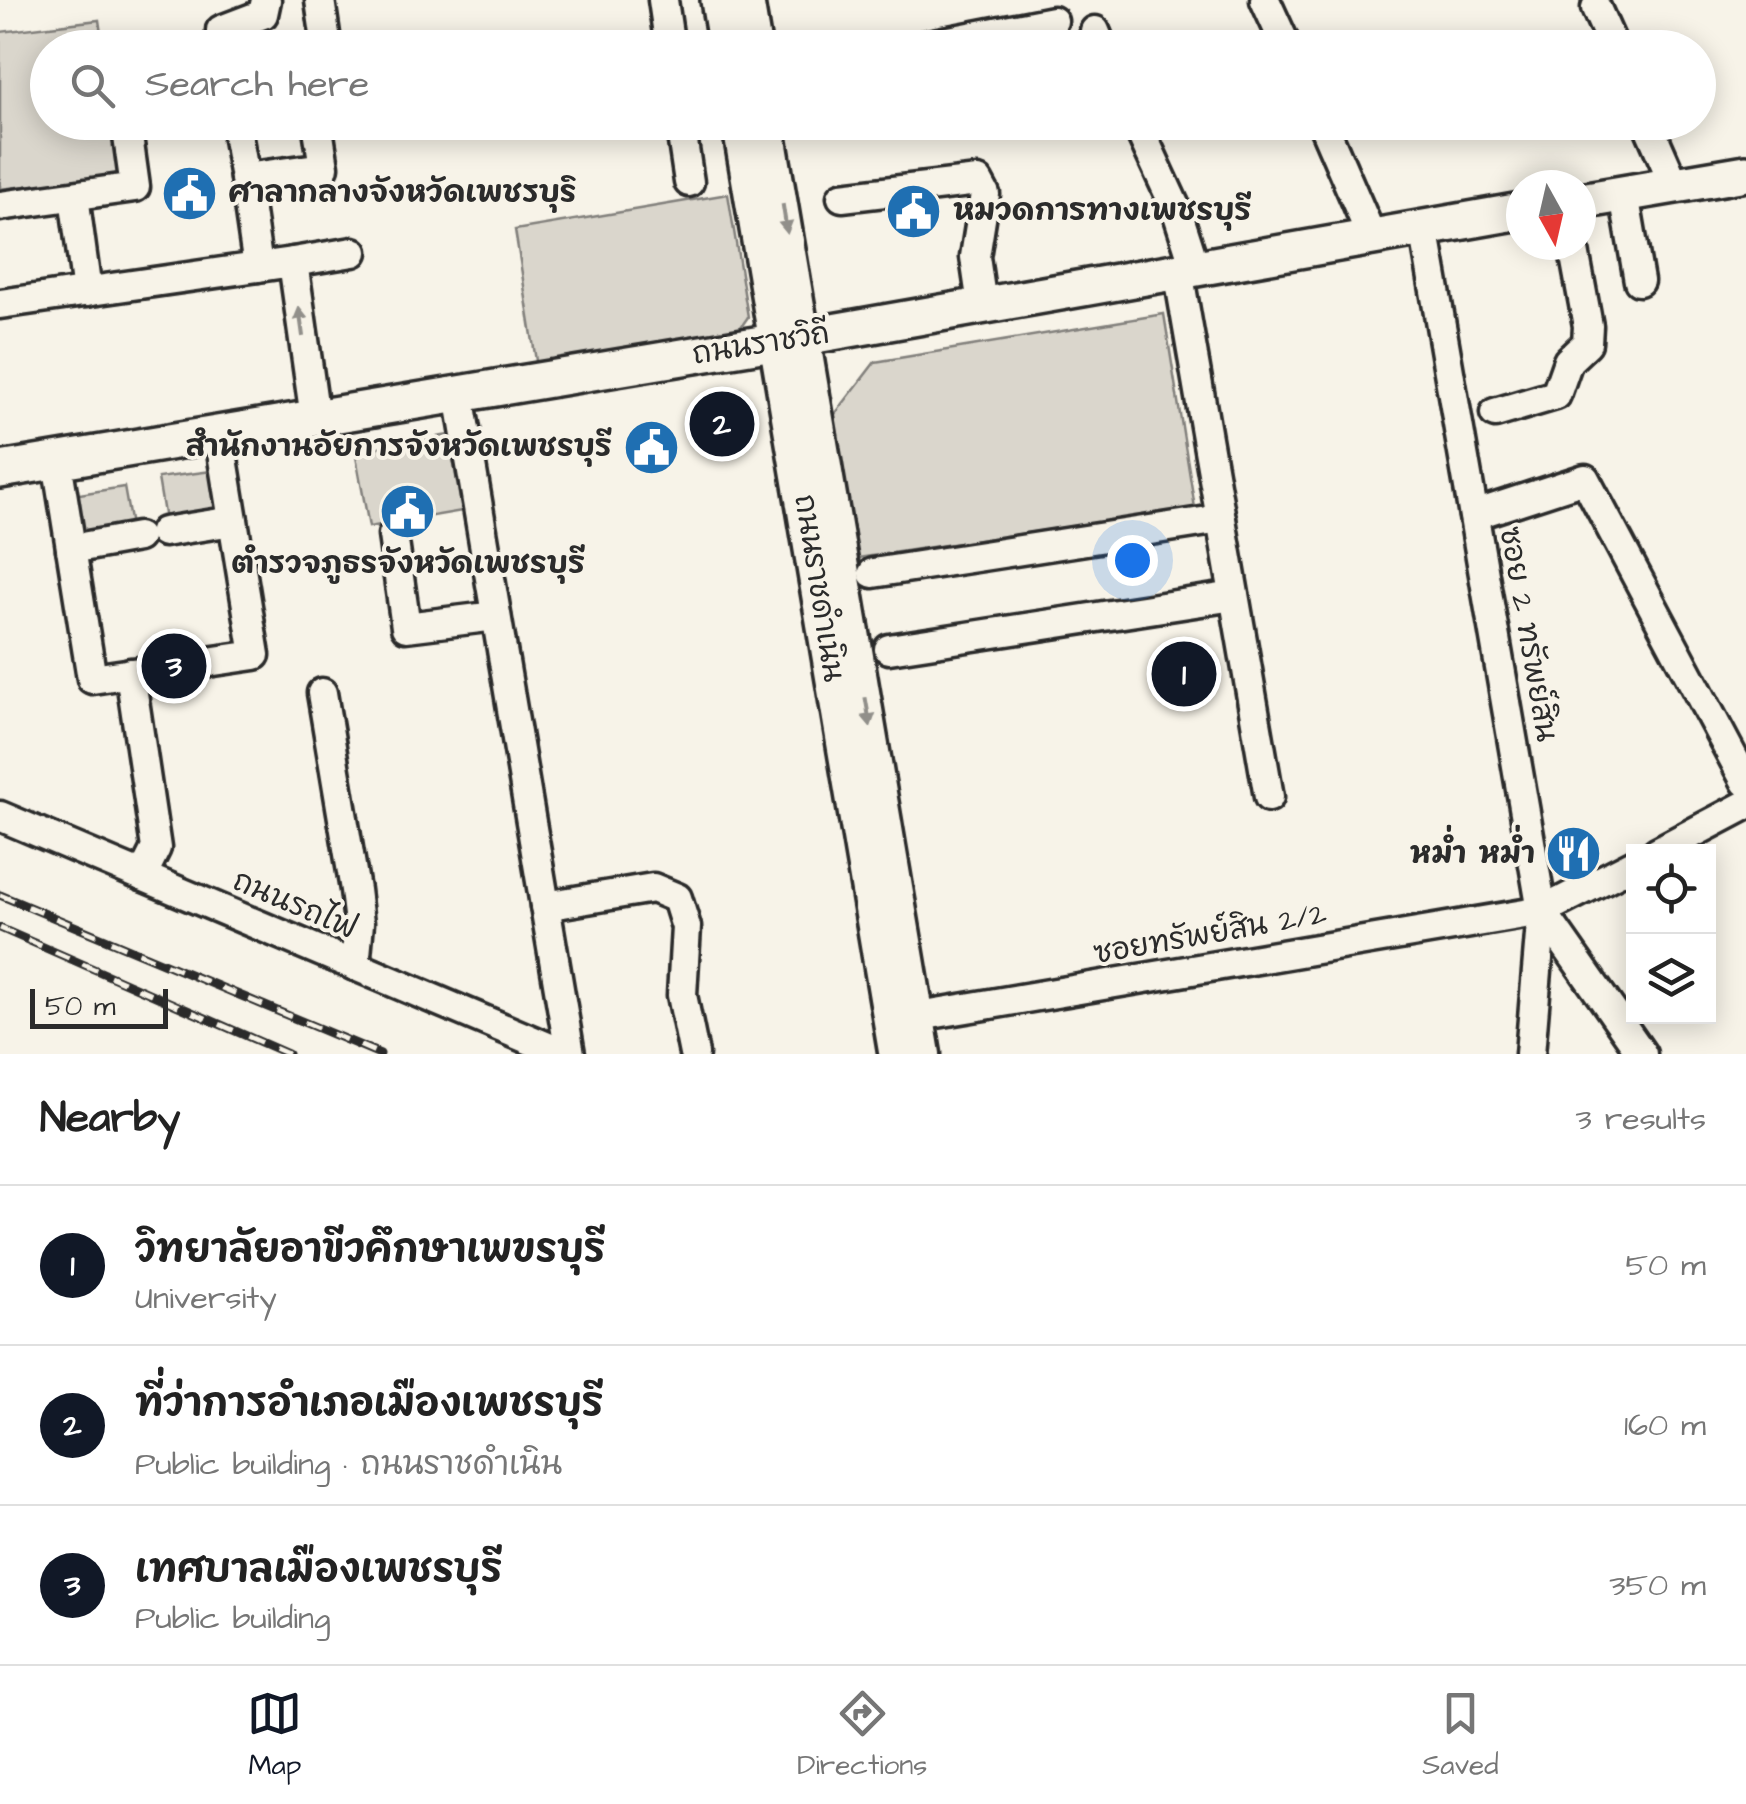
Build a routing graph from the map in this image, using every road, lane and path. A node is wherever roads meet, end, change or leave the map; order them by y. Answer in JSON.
{"nodes":[{"id":1,"x":266,"y":0,"type":"edge"},
{"id":2,"x":320,"y":0,"type":"edge"},
{"id":3,"x":663,"y":0,"type":"edge"},
{"id":4,"x":719,"y":0,"type":"edge"},
{"id":5,"x":749,"y":0,"type":"edge"},
{"id":6,"x":1265,"y":0,"type":"edge"},
{"id":7,"x":1596,"y":8,"type":"dead end"},
{"id":8,"x":1052,"y":21,"type":"dead end"},
{"id":9,"x":220,"y":30,"type":"edge"},
{"id":10,"x":324,"y":30,"type":"edge"},
{"id":11,"x":667,"y":30,"type":"edge"},
{"id":12,"x":724,"y":30,"type":"edge"},
{"id":13,"x":754,"y":30,"type":"edge"},
{"id":14,"x":1006,"y":30,"type":"edge"},
{"id":15,"x":1279,"y":30,"type":"edge"},
{"id":16,"x":1606,"y":30,"type":"edge"},
{"id":17,"x":128,"y":140,"type":"edge"},
{"id":18,"x":239,"y":140,"type":"edge"},
{"id":19,"x":320,"y":140,"type":"edge"},
{"id":20,"x":683,"y":140,"type":"edge"},
{"id":21,"x":744,"y":140,"type":"edge"},
{"id":22,"x":771,"y":140,"type":"edge"},
{"id":23,"x":1144,"y":140,"type":"edge"},
{"id":24,"x":1330,"y":140,"type":"edge"},
{"id":25,"x":1655,"y":140,"type":"edge"},
{"id":26,"x":1746,"y":173,"type":"edge"},
{"id":27,"x":246,"y":178,"type":"junction"},
{"id":28,"x":689,"y":182,"type":"dead end"},
{"id":29,"x":1675,"y":186,"type":"junction"},
{"id":30,"x":1624,"y":194,"type":"junction"},
{"id":31,"x":74,"y":196,"type":"junction"},
{"id":32,"x":842,"y":197,"type":"dead end"},
{"id":33,"x":1596,"y":199,"type":"edge"},
{"id":34,"x":0,"y":206,"type":"edge"},
{"id":35,"x":1506,"y":213,"type":"edge"},
{"id":36,"x":1424,"y":227,"type":"junction"},
{"id":37,"x":1372,"y":236,"type":"junction"},
{"id":38,"x":353,"y":252,"type":"dead end"},
{"id":39,"x":1576,"y":260,"type":"edge"},
{"id":40,"x":293,"y":262,"type":"junction"},
{"id":41,"x":258,"y":267,"type":"junction"},
{"id":42,"x":1187,"y":268,"type":"junction"},
{"id":43,"x":1639,"y":281,"type":"dead end"},
{"id":44,"x":87,"y":292,"type":"junction"},
{"id":45,"x":0,"y":304,"type":"edge"},
{"id":46,"x":982,"y":305,"type":"junction"},
{"id":47,"x":791,"y":339,"type":"junction"},
{"id":48,"x":459,"y":394,"type":"junction"},
{"id":49,"x":1495,"y":413,"type":"dead end"},
{"id":50,"x":315,"y":418,"type":"junction"},
{"id":51,"x":219,"y":434,"type":"junction"},
{"id":52,"x":56,"y":461,"type":"junction"},
{"id":53,"x":0,"y":470,"type":"edge"},
{"id":54,"x":1474,"y":515,"type":"junction"},
{"id":55,"x":1221,"y":519,"type":"junction"},
{"id":56,"x":233,"y":521,"type":"junction"},
{"id":57,"x":393,"y":535,"type":"dead end"},
{"id":58,"x":71,"y":549,"type":"junction"},
{"id":59,"x":873,"y":573,"type":"dead end"},
{"id":60,"x":1234,"y":596,"type":"junction"},
{"id":61,"x":496,"y":616,"type":"junction"},
{"id":62,"x":888,"y":649,"type":"dead end"},
{"id":63,"x":130,"y":673,"type":"junction"},
{"id":64,"x":322,"y":693,"type":"dead end"},
{"id":65,"x":1746,"y":782,"type":"edge"},
{"id":66,"x":1269,"y":797,"type":"dead end"},
{"id":67,"x":1746,"y":805,"type":"edge"},
{"id":68,"x":0,"y":816,"type":"edge"},
{"id":69,"x":1672,"y":844,"type":"edge"},
{"id":70,"x":1626,"y":868,"type":"edge"},
{"id":71,"x":142,"y":876,"type":"junction"},
{"id":72,"x":545,"y":906,"type":"junction"},
{"id":73,"x":1542,"y":911,"type":"junction"},
{"id":74,"x":355,"y":966,"type":"junction"},
{"id":75,"x":902,"y":1030,"type":"edge"},
{"id":76,"x":567,"y":1054,"type":"edge"},
{"id":77,"x":694,"y":1054,"type":"edge"},
{"id":78,"x":926,"y":1054,"type":"edge"},
{"id":79,"x":1530,"y":1054,"type":"edge"},
{"id":80,"x":1642,"y":1054,"type":"edge"}],
"edges":[{"from":1,"to":9,"type":"street"},
{"from":2,"to":10,"type":"street"},
{"from":3,"to":11,"type":"street"},
{"from":4,"to":12,"type":"main road"},
{"from":5,"to":13,"type":"street"},
{"from":6,"to":15,"type":"street"},
{"from":7,"to":16,"type":"street"},
{"from":8,"to":14,"type":"street"},
{"from":17,"to":31,"type":"street"},
{"from":18,"to":27,"type":"street"},
{"from":19,"to":27,"type":"street"},
{"from":20,"to":28,"type":"street"},
{"from":21,"to":47,"type":"main road","name":"ถนนราชดำเนิน"},
{"from":22,"to":47,"type":"street","one_way":true},
{"from":23,"to":42,"type":"street"},
{"from":24,"to":37,"type":"street"},
{"from":25,"to":29,"type":"street"},
{"from":26,"to":29,"type":"main road"},
{"from":27,"to":41,"type":"street"},
{"from":29,"to":30,"type":"main road"},
{"from":30,"to":33,"type":"main road"},
{"from":30,"to":43,"type":"street"},
{"from":31,"to":34,"type":"street"},
{"from":31,"to":44,"type":"street"},
{"from":32,"to":46,"type":"street"},
{"from":35,"to":36,"type":"main road","name":"ถนนราชวิถี"},
{"from":36,"to":37,"type":"main road","name":"ถนนราชวิถี"},
{"from":36,"to":54,"type":"street","name":"ซอย 2 ทรัพย์สิน"},
{"from":37,"to":42,"type":"main road","name":"ถนนราชวิถี"},
{"from":38,"to":40,"type":"street"},
{"from":39,"to":49,"type":"street"},
{"from":40,"to":41,"type":"street"},
{"from":50,"to":40,"type":"street","one_way":true},
{"from":41,"to":44,"type":"street"},
{"from":42,"to":46,"type":"main road","name":"ถนนราชวิถี"},
{"from":42,"to":55,"type":"street"},
{"from":44,"to":45,"type":"street"},
{"from":46,"to":47,"type":"main road","name":"ถนนราชวิถี"},
{"from":47,"to":48,"type":"main road","name":"ถนนราชวิถี"},
{"from":47,"to":75,"type":"main road","name":"ถนนราชดำเนิน"},
{"from":48,"to":50,"type":"main road","name":"ถนนราชวิถี"},
{"from":48,"to":61,"type":"street"},
{"from":50,"to":51,"type":"main road","name":"ถนนราชวิถี"},
{"from":51,"to":52,"type":"main road","name":"ถนนราชวิถี"},
{"from":51,"to":56,"type":"street"},
{"from":52,"to":53,"type":"main road","name":"ถนนราชวิถี"},
{"from":52,"to":58,"type":"street"},
{"from":54,"to":65,"type":"street"},
{"from":54,"to":73,"type":"street","name":"ซอย 2 ทรัพย์สิน"},
{"from":55,"to":59,"type":"street"},
{"from":55,"to":60,"type":"street"},
{"from":56,"to":58,"type":"street"},
{"from":56,"to":63,"type":"street"},
{"from":57,"to":61,"type":"street"},
{"from":58,"to":63,"type":"street"},
{"from":60,"to":62,"type":"street"},
{"from":60,"to":66,"type":"street"},
{"from":61,"to":72,"type":"street"},
{"from":63,"to":71,"type":"street"},
{"from":64,"to":74,"type":"street"},
{"from":67,"to":69,"type":"street"},
{"from":68,"to":71,"type":"street","name":"ถนนรถไฟ"},
{"from":70,"to":73,"type":"street","name":"ซอยทรัพย์สิน 2/2"},
{"from":71,"to":74,"type":"street","name":"ถนนรถไฟ"},
{"from":72,"to":76,"type":"street"},
{"from":72,"to":77,"type":"street"},
{"from":73,"to":75,"type":"street","name":"ซอยทรัพย์สิน 2/2"},
{"from":73,"to":79,"type":"street","name":"ซอย 2 ทรัพย์สิน"},
{"from":73,"to":80,"type":"street"},
{"from":74,"to":76,"type":"street","name":"ถนนรถไฟ"},
{"from":75,"to":78,"type":"street"}]}
